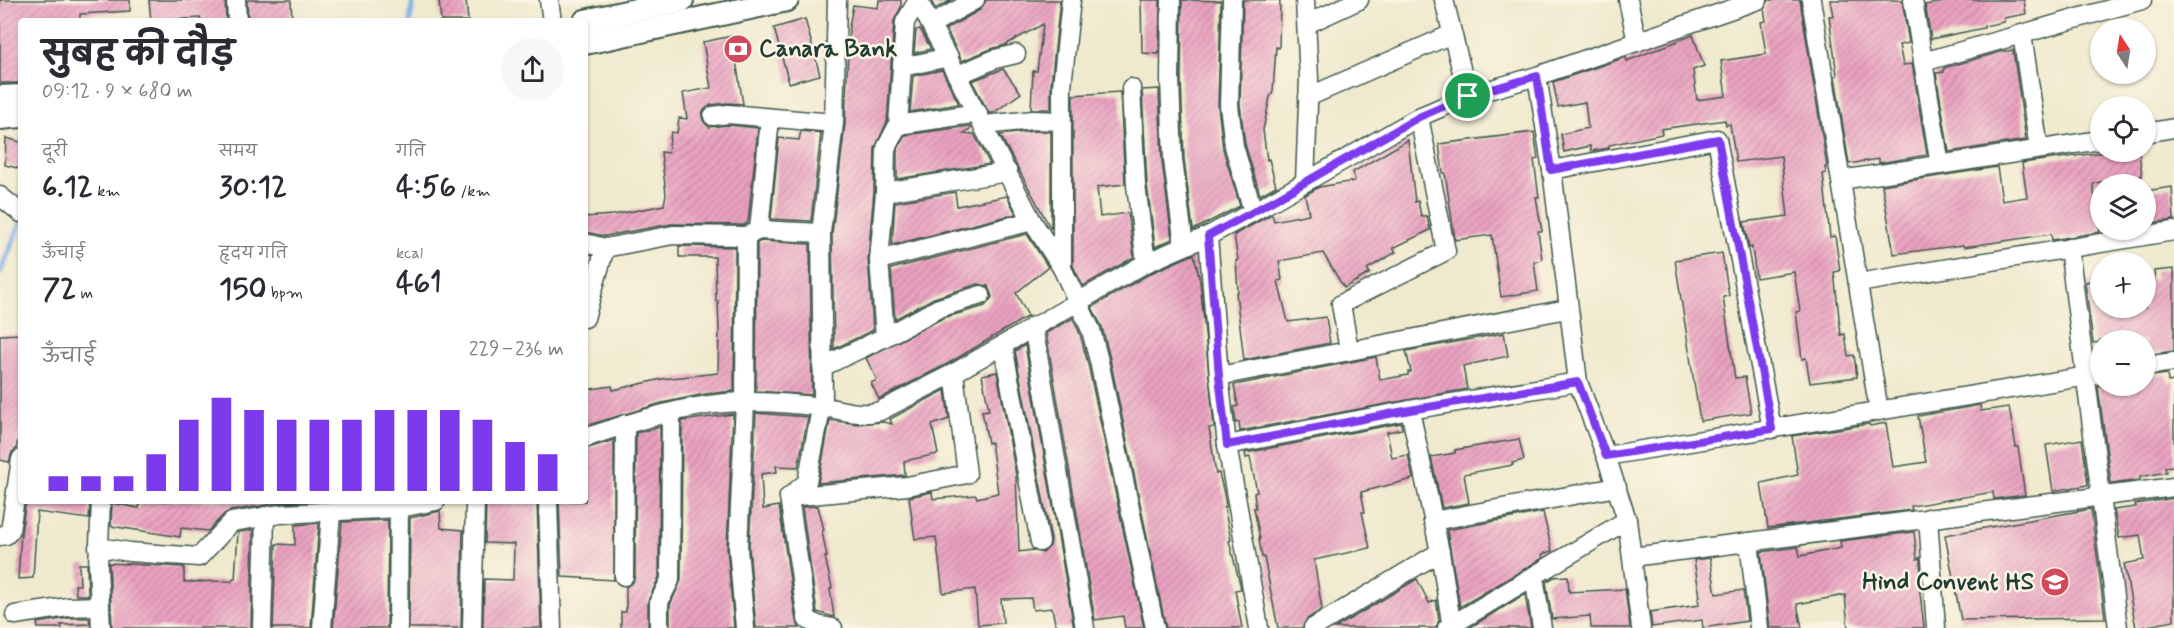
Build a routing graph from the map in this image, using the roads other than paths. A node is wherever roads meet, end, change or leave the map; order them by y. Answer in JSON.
{"nodes":[{"id":1,"x":236,"y":0,"type":"edge"},
{"id":2,"x":549,"y":0,"type":"edge"},
{"id":3,"x":787,"y":0,"type":"edge"},
{"id":4,"x":837,"y":0,"type":"edge"},
{"id":5,"x":918,"y":0,"type":"edge"},
{"id":6,"x":975,"y":0,"type":"edge"},
{"id":7,"x":1071,"y":0,"type":"edge"},
{"id":8,"x":1171,"y":0,"type":"edge"},
{"id":9,"x":1232,"y":0,"type":"edge"},
{"id":10,"x":1305,"y":0,"type":"edge"},
{"id":11,"x":1359,"y":0,"type":"edge"},
{"id":12,"x":1444,"y":0,"type":"edge"},
{"id":13,"x":1628,"y":0,"type":"edge"},
{"id":14,"x":1758,"y":0,"type":"edge"},
{"id":15,"x":1811,"y":0,"type":"edge"},
{"id":16,"x":1914,"y":0,"type":"edge"},
{"id":17,"x":2142,"y":0,"type":"edge"},
{"id":18,"x":673,"y":1,"type":"edge"},
{"id":19,"x":237,"y":18,"type":"edge"},
{"id":20,"x":552,"y":18,"type":"edge"},
{"id":21,"x":588,"y":20,"type":"edge"},
{"id":22,"x":932,"y":24,"type":"junction"},
{"id":23,"x":1307,"y":24,"type":"junction"},
{"id":24,"x":1452,"y":34,"type":"junction"},
{"id":25,"x":2022,"y":34,"type":"junction"},
{"id":26,"x":588,"y":42,"type":"edge"},
{"id":27,"x":1637,"y":42,"type":"junction"},
{"id":28,"x":1016,"y":54,"type":"dead end"},
{"id":29,"x":949,"y":57,"type":"junction"},
{"id":30,"x":1923,"y":62,"type":"junction"},
{"id":31,"x":902,"y":67,"type":"junction"},
{"id":32,"x":958,"y":75,"type":"junction"},
{"id":33,"x":1537,"y":76,"type":"junction"},
{"id":34,"x":1131,"y":88,"type":"dead end"},
{"id":35,"x":18,"y":96,"type":"edge"},
{"id":36,"x":1468,"y":96,"type":"junction"},
{"id":37,"x":0,"y":97,"type":"edge"},
{"id":38,"x":1308,"y":97,"type":"junction"},
{"id":39,"x":18,"y":116,"type":"edge"},
{"id":40,"x":713,"y":116,"type":"dead end"},
{"id":41,"x":1419,"y":117,"type":"junction"},
{"id":42,"x":0,"y":118,"type":"edge"},
{"id":43,"x":770,"y":118,"type":"junction"},
{"id":44,"x":981,"y":119,"type":"junction"},
{"id":45,"x":1062,"y":121,"type":"junction"},
{"id":46,"x":834,"y":123,"type":"junction"},
{"id":47,"x":898,"y":125,"type":"junction"},
{"id":48,"x":2174,"y":128,"type":"edge"},
{"id":49,"x":2156,"y":131,"type":"edge"},
{"id":50,"x":2090,"y":141,"type":"edge"},
{"id":51,"x":2039,"y":149,"type":"junction"},
{"id":52,"x":1940,"y":165,"type":"junction"},
{"id":53,"x":1551,"y":170,"type":"junction"},
{"id":54,"x":1008,"y":172,"type":"junction"},
{"id":55,"x":1841,"y":180,"type":"junction"},
{"id":56,"x":1305,"y":182,"type":"junction"},
{"id":57,"x":885,"y":192,"type":"junction"},
{"id":58,"x":0,"y":197,"type":"edge"},
{"id":59,"x":18,"y":211,"type":"edge"},
{"id":60,"x":1253,"y":212,"type":"junction"},
{"id":61,"x":1032,"y":221,"type":"junction"},
{"id":62,"x":2174,"y":231,"type":"edge"},
{"id":63,"x":753,"y":233,"type":"junction"},
{"id":64,"x":821,"y":233,"type":"junction"},
{"id":65,"x":1208,"y":236,"type":"junction"},
{"id":66,"x":588,"y":244,"type":"edge"},
{"id":67,"x":1184,"y":246,"type":"junction"},
{"id":68,"x":605,"y":248,"type":"junction"},
{"id":69,"x":2068,"y":248,"type":"junction"},
{"id":70,"x":879,"y":260,"type":"junction"},
{"id":71,"x":1146,"y":263,"type":"junction"},
{"id":72,"x":1062,"y":268,"type":"junction"},
{"id":73,"x":1858,"y":283,"type":"junction"},
{"id":74,"x":981,"y":295,"type":"dead end"},
{"id":75,"x":1078,"y":302,"type":"junction"},
{"id":76,"x":588,"y":303,"type":"edge"},
{"id":77,"x":1568,"y":309,"type":"junction"},
{"id":78,"x":1033,"y":326,"type":"junction"},
{"id":79,"x":885,"y":337,"type":"junction"},
{"id":80,"x":1003,"y":346,"type":"junction"},
{"id":81,"x":1349,"y":350,"type":"junction"},
{"id":82,"x":2090,"y":360,"type":"edge"},
{"id":83,"x":2174,"y":362,"type":"edge"},
{"id":84,"x":2156,"y":364,"type":"edge"},
{"id":85,"x":822,"y":367,"type":"junction"},
{"id":86,"x":954,"y":373,"type":"junction"},
{"id":87,"x":1219,"y":376,"type":"junction"},
{"id":88,"x":2090,"y":376,"type":"edge"},
{"id":89,"x":1578,"y":382,"type":"junction"},
{"id":90,"x":2094,"y":396,"type":"edge"},
{"id":91,"x":746,"y":402,"type":"junction"},
{"id":92,"x":822,"y":407,"type":"junction"},
{"id":93,"x":1410,"y":410,"type":"junction"},
{"id":94,"x":1879,"y":411,"type":"junction"},
{"id":95,"x":671,"y":413,"type":"junction"},
{"id":96,"x":625,"y":424,"type":"junction"},
{"id":97,"x":1772,"y":429,"type":"junction"},
{"id":98,"x":588,"y":437,"type":"edge"},
{"id":99,"x":1227,"y":445,"type":"junction"},
{"id":100,"x":1606,"y":456,"type":"junction"},
{"id":101,"x":18,"y":479,"type":"edge"},
{"id":102,"x":1617,"y":487,"type":"junction"},
{"id":103,"x":2174,"y":487,"type":"edge"},
{"id":104,"x":789,"y":497,"type":"junction"},
{"id":105,"x":2101,"y":497,"type":"junction"},
{"id":106,"x":101,"y":504,"type":"edge"},
{"id":107,"x":400,"y":504,"type":"edge"},
{"id":108,"x":475,"y":504,"type":"edge"},
{"id":109,"x":548,"y":504,"type":"edge"},
{"id":110,"x":275,"y":510,"type":"edge"},
{"id":111,"x":331,"y":513,"type":"junction"},
{"id":112,"x":1928,"y":518,"type":"junction"},
{"id":113,"x":1627,"y":520,"type":"junction"},
{"id":114,"x":1433,"y":521,"type":"junction"},
{"id":115,"x":0,"y":536,"type":"edge"},
{"id":116,"x":1040,"y":542,"type":"dead end"},
{"id":117,"x":1749,"y":542,"type":"junction"},
{"id":118,"x":98,"y":547,"type":"junction"},
{"id":119,"x":1440,"y":552,"type":"junction"},
{"id":120,"x":1632,"y":557,"type":"junction"},
{"id":121,"x":624,"y":576,"type":"dead end"},
{"id":122,"x":1534,"y":576,"type":"junction"},
{"id":123,"x":100,"y":606,"type":"junction"},
{"id":124,"x":15,"y":615,"type":"dead end"},
{"id":125,"x":1450,"y":627,"type":"edge"},
{"id":126,"x":101,"y":628,"type":"edge"},
{"id":127,"x":262,"y":628,"type":"edge"},
{"id":128,"x":322,"y":628,"type":"edge"},
{"id":129,"x":398,"y":628,"type":"edge"},
{"id":130,"x":472,"y":628,"type":"edge"},
{"id":131,"x":552,"y":628,"type":"edge"},
{"id":132,"x":659,"y":628,"type":"edge"},
{"id":133,"x":745,"y":628,"type":"edge"},
{"id":134,"x":834,"y":628,"type":"edge"},
{"id":135,"x":1085,"y":628,"type":"edge"},
{"id":136,"x":1155,"y":628,"type":"edge"},
{"id":137,"x":1259,"y":628,"type":"edge"},
{"id":138,"x":1313,"y":628,"type":"edge"},
{"id":139,"x":1542,"y":628,"type":"edge"},
{"id":140,"x":1641,"y":628,"type":"edge"},
{"id":141,"x":1759,"y":628,"type":"edge"},
{"id":142,"x":1936,"y":628,"type":"edge"},
{"id":143,"x":2118,"y":628,"type":"edge"}],
"edges":[{"from":1,"to":19,"type":"street"},
{"from":2,"to":20,"type":"street"},
{"from":3,"to":26,"type":"main road"},
{"from":4,"to":46,"type":"street"},
{"from":5,"to":22,"type":"street"},
{"from":5,"to":31,"type":"street"},
{"from":6,"to":22,"type":"street"},
{"from":7,"to":45,"type":"street"},
{"from":8,"to":67,"type":"street"},
{"from":9,"to":60,"type":"street"},
{"from":10,"to":23,"type":"street"},
{"from":11,"to":23,"type":"street"},
{"from":12,"to":24,"type":"street"},
{"from":13,"to":27,"type":"street"},
{"from":14,"to":27,"type":"street"},
{"from":15,"to":55,"type":"street"},
{"from":16,"to":30,"type":"street"},
{"from":17,"to":25,"type":"street"},
{"from":18,"to":21,"type":"main road"},
{"from":22,"to":29,"type":"street"},
{"from":23,"to":38,"type":"street"},
{"from":24,"to":36,"type":"street"},
{"from":24,"to":38,"type":"street"},
{"from":25,"to":30,"type":"street"},
{"from":25,"to":51,"type":"street"},
{"from":27,"to":33,"type":"street"},
{"from":28,"to":32,"type":"street"},
{"from":29,"to":31,"type":"street"},
{"from":29,"to":32,"type":"street"},
{"from":30,"to":52,"type":"street"},
{"from":31,"to":47,"type":"street"},
{"from":32,"to":44,"type":"street"},
{"from":33,"to":36,"type":"street"},
{"from":33,"to":53,"type":"street"},
{"from":34,"to":71,"type":"street"},
{"from":35,"to":37,"type":"main road"},
{"from":36,"to":41,"type":"street"},
{"from":38,"to":56,"type":"street"},
{"from":39,"to":42,"type":"main road"},
{"from":40,"to":43,"type":"street"},
{"from":41,"to":56,"type":"street"},
{"from":41,"to":81,"type":"street"},
{"from":43,"to":46,"type":"street"},
{"from":43,"to":63,"type":"street"},
{"from":44,"to":45,"type":"street"},
{"from":44,"to":47,"type":"street"},
{"from":44,"to":54,"type":"street"},
{"from":45,"to":72,"type":"street"},
{"from":46,"to":64,"type":"street"},
{"from":47,"to":57,"type":"street"},
{"from":48,"to":49,"type":"street"},
{"from":50,"to":51,"type":"street"},
{"from":51,"to":52,"type":"street"},
{"from":52,"to":55,"type":"street"},
{"from":53,"to":77,"type":"street"},
{"from":53,"to":97,"type":"street"},
{"from":54,"to":57,"type":"street"},
{"from":54,"to":61,"type":"street"},
{"from":55,"to":73,"type":"street"},
{"from":56,"to":60,"type":"street"},
{"from":57,"to":70,"type":"street"},
{"from":58,"to":59,"type":"street"},
{"from":60,"to":65,"type":"street"},
{"from":61,"to":70,"type":"street"},
{"from":61,"to":72,"type":"street"},
{"from":62,"to":69,"type":"street"},
{"from":63,"to":64,"type":"street"},
{"from":63,"to":68,"type":"street"},
{"from":63,"to":91,"type":"street"},
{"from":64,"to":85,"type":"street"},
{"from":65,"to":67,"type":"street"},
{"from":65,"to":87,"type":"street"},
{"from":66,"to":68,"type":"street"},
{"from":67,"to":71,"type":"street"},
{"from":68,"to":76,"type":"street"},
{"from":69,"to":73,"type":"street"},
{"from":69,"to":82,"type":"street"},
{"from":70,"to":79,"type":"street"},
{"from":71,"to":75,"type":"street"},
{"from":72,"to":75,"type":"street"},
{"from":73,"to":94,"type":"street"},
{"from":74,"to":79,"type":"street"},
{"from":75,"to":78,"type":"street"},
{"from":75,"to":136,"type":"street"},
{"from":77,"to":81,"type":"street"},
{"from":77,"to":89,"type":"street"},
{"from":78,"to":80,"type":"street"},
{"from":78,"to":135,"type":"street"},
{"from":79,"to":85,"type":"street"},
{"from":80,"to":86,"type":"street"},
{"from":80,"to":116,"type":"street"},
{"from":81,"to":87,"type":"street"},
{"from":83,"to":84,"type":"street"},
{"from":85,"to":92,"type":"street"},
{"from":86,"to":92,"type":"street"},
{"from":86,"to":104,"type":"street"},
{"from":87,"to":99,"type":"street"},
{"from":88,"to":94,"type":"street"},
{"from":89,"to":93,"type":"street"},
{"from":89,"to":100,"type":"street"},
{"from":90,"to":105,"type":"street"},
{"from":91,"to":92,"type":"street"},
{"from":91,"to":95,"type":"street"},
{"from":91,"to":133,"type":"street"},
{"from":92,"to":104,"type":"street"},
{"from":93,"to":99,"type":"street"},
{"from":93,"to":114,"type":"street"},
{"from":94,"to":97,"type":"street"},
{"from":95,"to":96,"type":"street"},
{"from":95,"to":132,"type":"street"},
{"from":96,"to":98,"type":"street"},
{"from":96,"to":121,"type":"street"},
{"from":97,"to":100,"type":"street"},
{"from":99,"to":137,"type":"street"},
{"from":100,"to":102,"type":"street"},
{"from":101,"to":115,"type":"street"},
{"from":102,"to":113,"type":"street"},
{"from":102,"to":114,"type":"street"},
{"from":103,"to":105,"type":"street"},
{"from":104,"to":134,"type":"street"},
{"from":105,"to":112,"type":"street"},
{"from":105,"to":143,"type":"street"},
{"from":106,"to":118,"type":"street"},
{"from":107,"to":111,"type":"street"},
{"from":107,"to":129,"type":"street"},
{"from":108,"to":130,"type":"street"},
{"from":109,"to":131,"type":"street"},
{"from":110,"to":111,"type":"street"},
{"from":110,"to":118,"type":"street"},
{"from":110,"to":127,"type":"street"},
{"from":111,"to":128,"type":"street"},
{"from":112,"to":117,"type":"street"},
{"from":112,"to":142,"type":"street"},
{"from":113,"to":120,"type":"street"},
{"from":113,"to":122,"type":"street"},
{"from":114,"to":119,"type":"street"},
{"from":117,"to":120,"type":"street"},
{"from":117,"to":141,"type":"street"},
{"from":118,"to":123,"type":"street"},
{"from":119,"to":125,"type":"street"},
{"from":119,"to":138,"type":"street"},
{"from":120,"to":140,"type":"street"},
{"from":122,"to":125,"type":"street"},
{"from":122,"to":139,"type":"street"},
{"from":123,"to":124,"type":"street"},
{"from":123,"to":126,"type":"street"}]}
